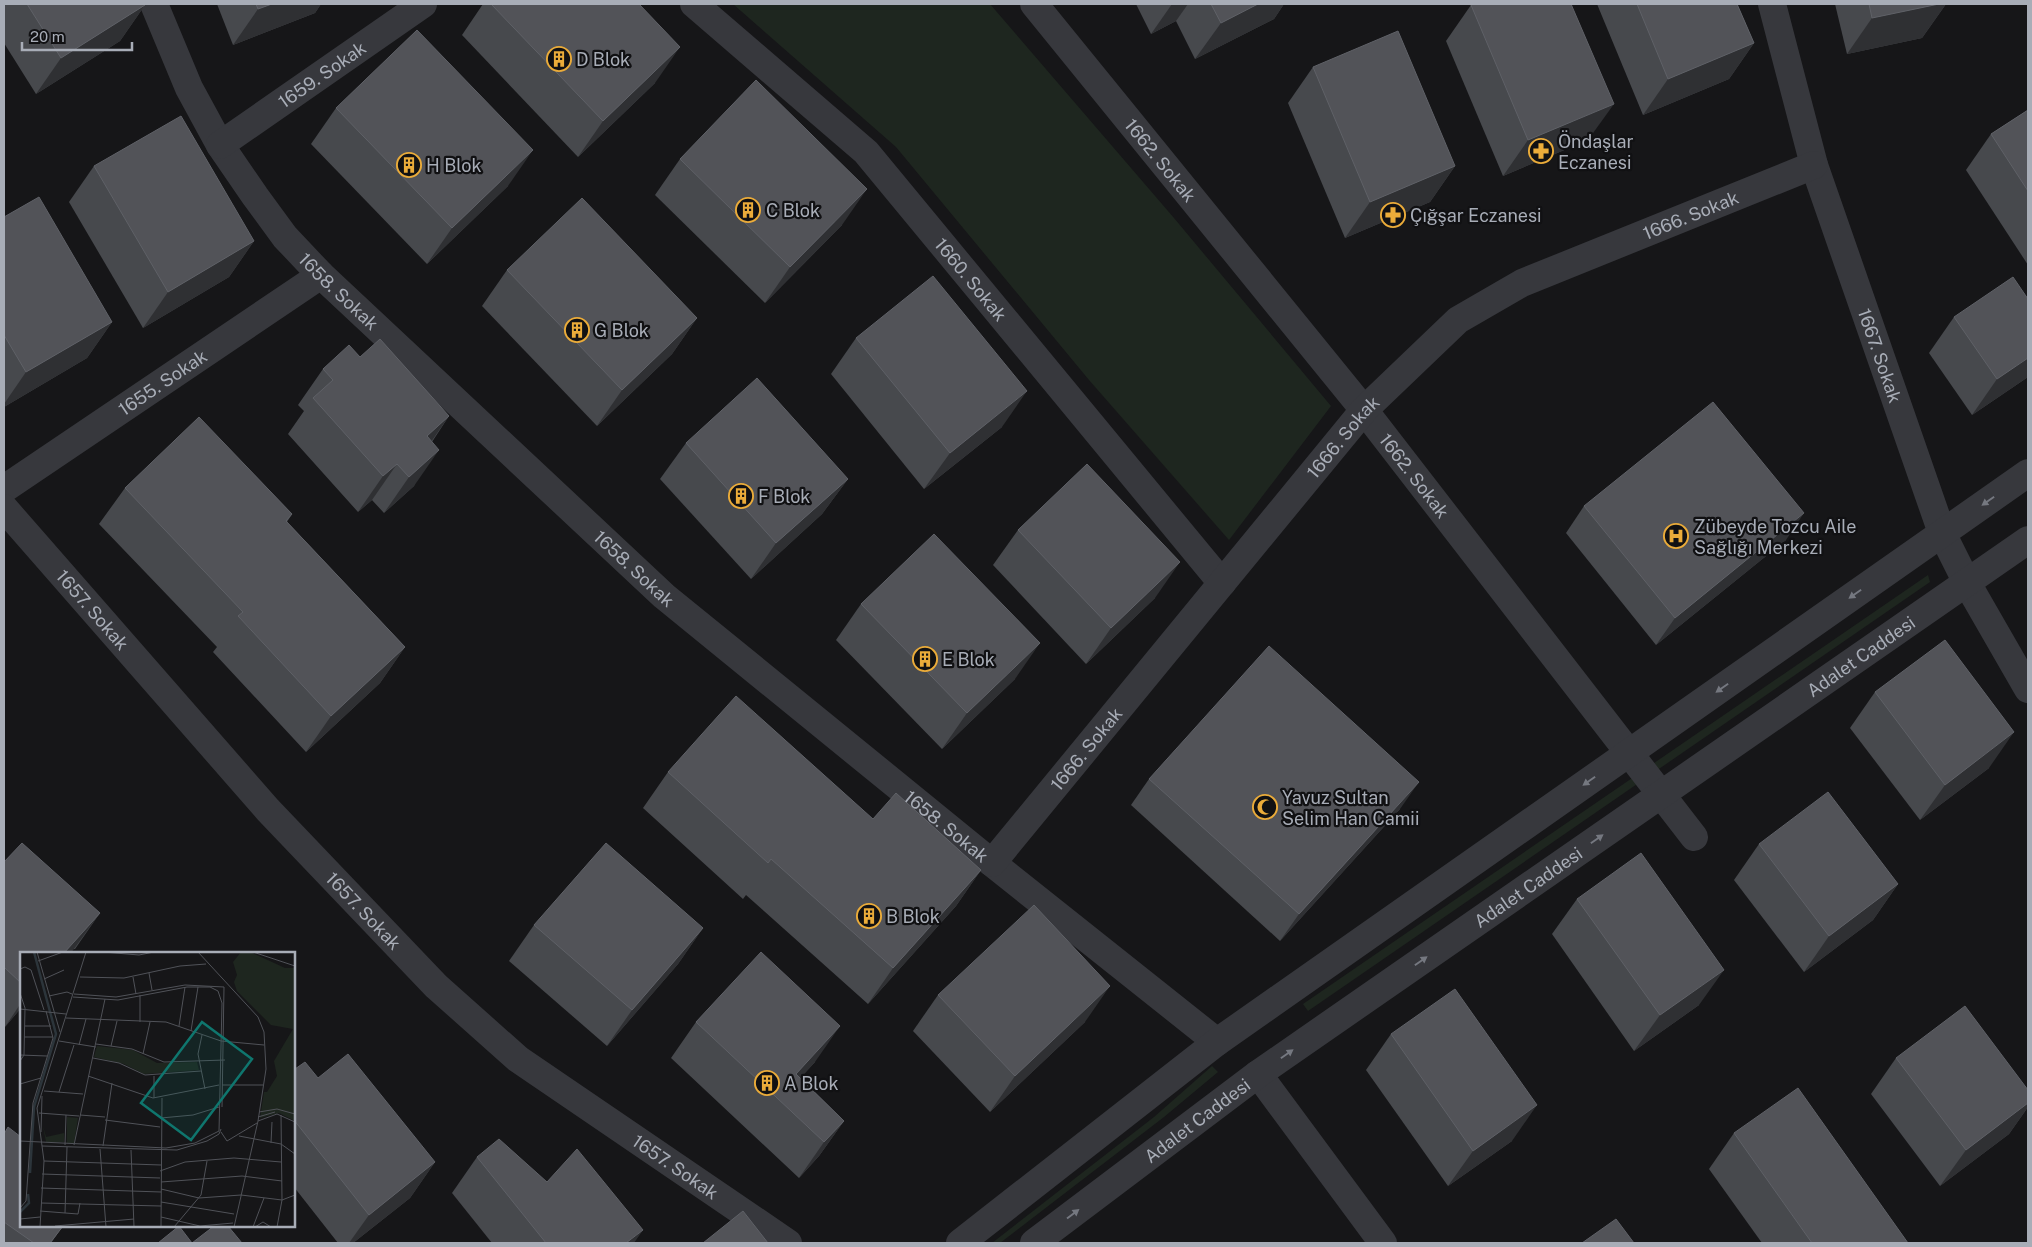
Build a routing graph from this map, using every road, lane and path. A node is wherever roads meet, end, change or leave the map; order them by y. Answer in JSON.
{"nodes":[{"id":1,"x":154,"y":4,"type":"edge"},
{"id":2,"x":423,"y":4,"type":"edge"},
{"id":3,"x":694,"y":4,"type":"edge"},
{"id":4,"x":1034,"y":4,"type":"edge"},
{"id":5,"x":1772,"y":4,"type":"edge"},
{"id":6,"x":220,"y":145,"type":"junction"},
{"id":7,"x":1814,"y":165,"type":"junction"},
{"id":8,"x":321,"y":275,"type":"junction"},
{"id":9,"x":1364,"y":410,"type":"junction"},
{"id":10,"x":2028,"y":473,"type":"edge"},
{"id":11,"x":4,"y":489,"type":"edge"},
{"id":12,"x":4,"y":508,"type":"edge"},
{"id":13,"x":1942,"y":533,"type":"junction"},
{"id":14,"x":2028,"y":540,"type":"edge"},
{"id":15,"x":1966,"y":582,"type":"junction"},
{"id":16,"x":1222,"y":583,"type":"junction"},
{"id":17,"x":2028,"y":689,"type":"edge"},
{"id":18,"x":1629,"y":753,"type":"junction"},
{"id":19,"x":1661,"y":794,"type":"junction"},
{"id":20,"x":1694,"y":837,"type":"dead end"},
{"id":21,"x":992,"y":864,"type":"junction"},
{"id":22,"x":1217,"y":1042,"type":"junction"},
{"id":23,"x":1258,"y":1074,"type":"junction"},
{"id":24,"x":788,"y":1243,"type":"edge"},
{"id":25,"x":960,"y":1243,"type":"edge"},
{"id":26,"x":1034,"y":1243,"type":"edge"},
{"id":27,"x":1383,"y":1243,"type":"edge"}],
"edges":[{"from":1,"to":6,"type":"street","name":"1658. Sokak"},
{"from":2,"to":6,"type":"street","name":"1659. Sokak"},
{"from":3,"to":16,"type":"street","name":"1660. Sokak"},
{"from":4,"to":9,"type":"street","name":"1662. Sokak"},
{"from":5,"to":7,"type":"street","name":"1667. Sokak"},
{"from":6,"to":8,"type":"street","name":"1658. Sokak"},
{"from":7,"to":9,"type":"street","name":"1666. Sokak"},
{"from":7,"to":13,"type":"street","name":"1667. Sokak"},
{"from":8,"to":11,"type":"street","name":"1655. Sokak"},
{"from":8,"to":21,"type":"street","name":"1658. Sokak"},
{"from":9,"to":16,"type":"street","name":"1666. Sokak"},
{"from":9,"to":18,"type":"street","name":"1662. Sokak"},
{"from":10,"to":13,"type":"street","one_way":true},
{"from":12,"to":24,"type":"street","name":"1657. Sokak"},
{"from":13,"to":15,"type":"street","name":"1667. Sokak"},
{"from":13,"to":18,"type":"street","one_way":true},
{"from":14,"to":15,"type":"street","name":"Adalet Caddesi"},
{"from":15,"to":17,"type":"street","name":"1667. Sokak"},
{"from":15,"to":19,"type":"street","name":"Adalet Caddesi"},
{"from":16,"to":21,"type":"street","name":"1666. Sokak"},
{"from":18,"to":19,"type":"street","name":"1662. Sokak"},
{"from":18,"to":22,"type":"street","one_way":true},
{"from":19,"to":20,"type":"street","name":"1662. Sokak"},
{"from":23,"to":19,"type":"street","name":"Adalet Caddesi","one_way":true},
{"from":21,"to":22,"type":"street","name":"1658. Sokak"},
{"from":22,"to":25,"type":"street"},
{"from":26,"to":23,"type":"street","name":"Adalet Caddesi","one_way":true},
{"from":23,"to":27,"type":"street"}]}
